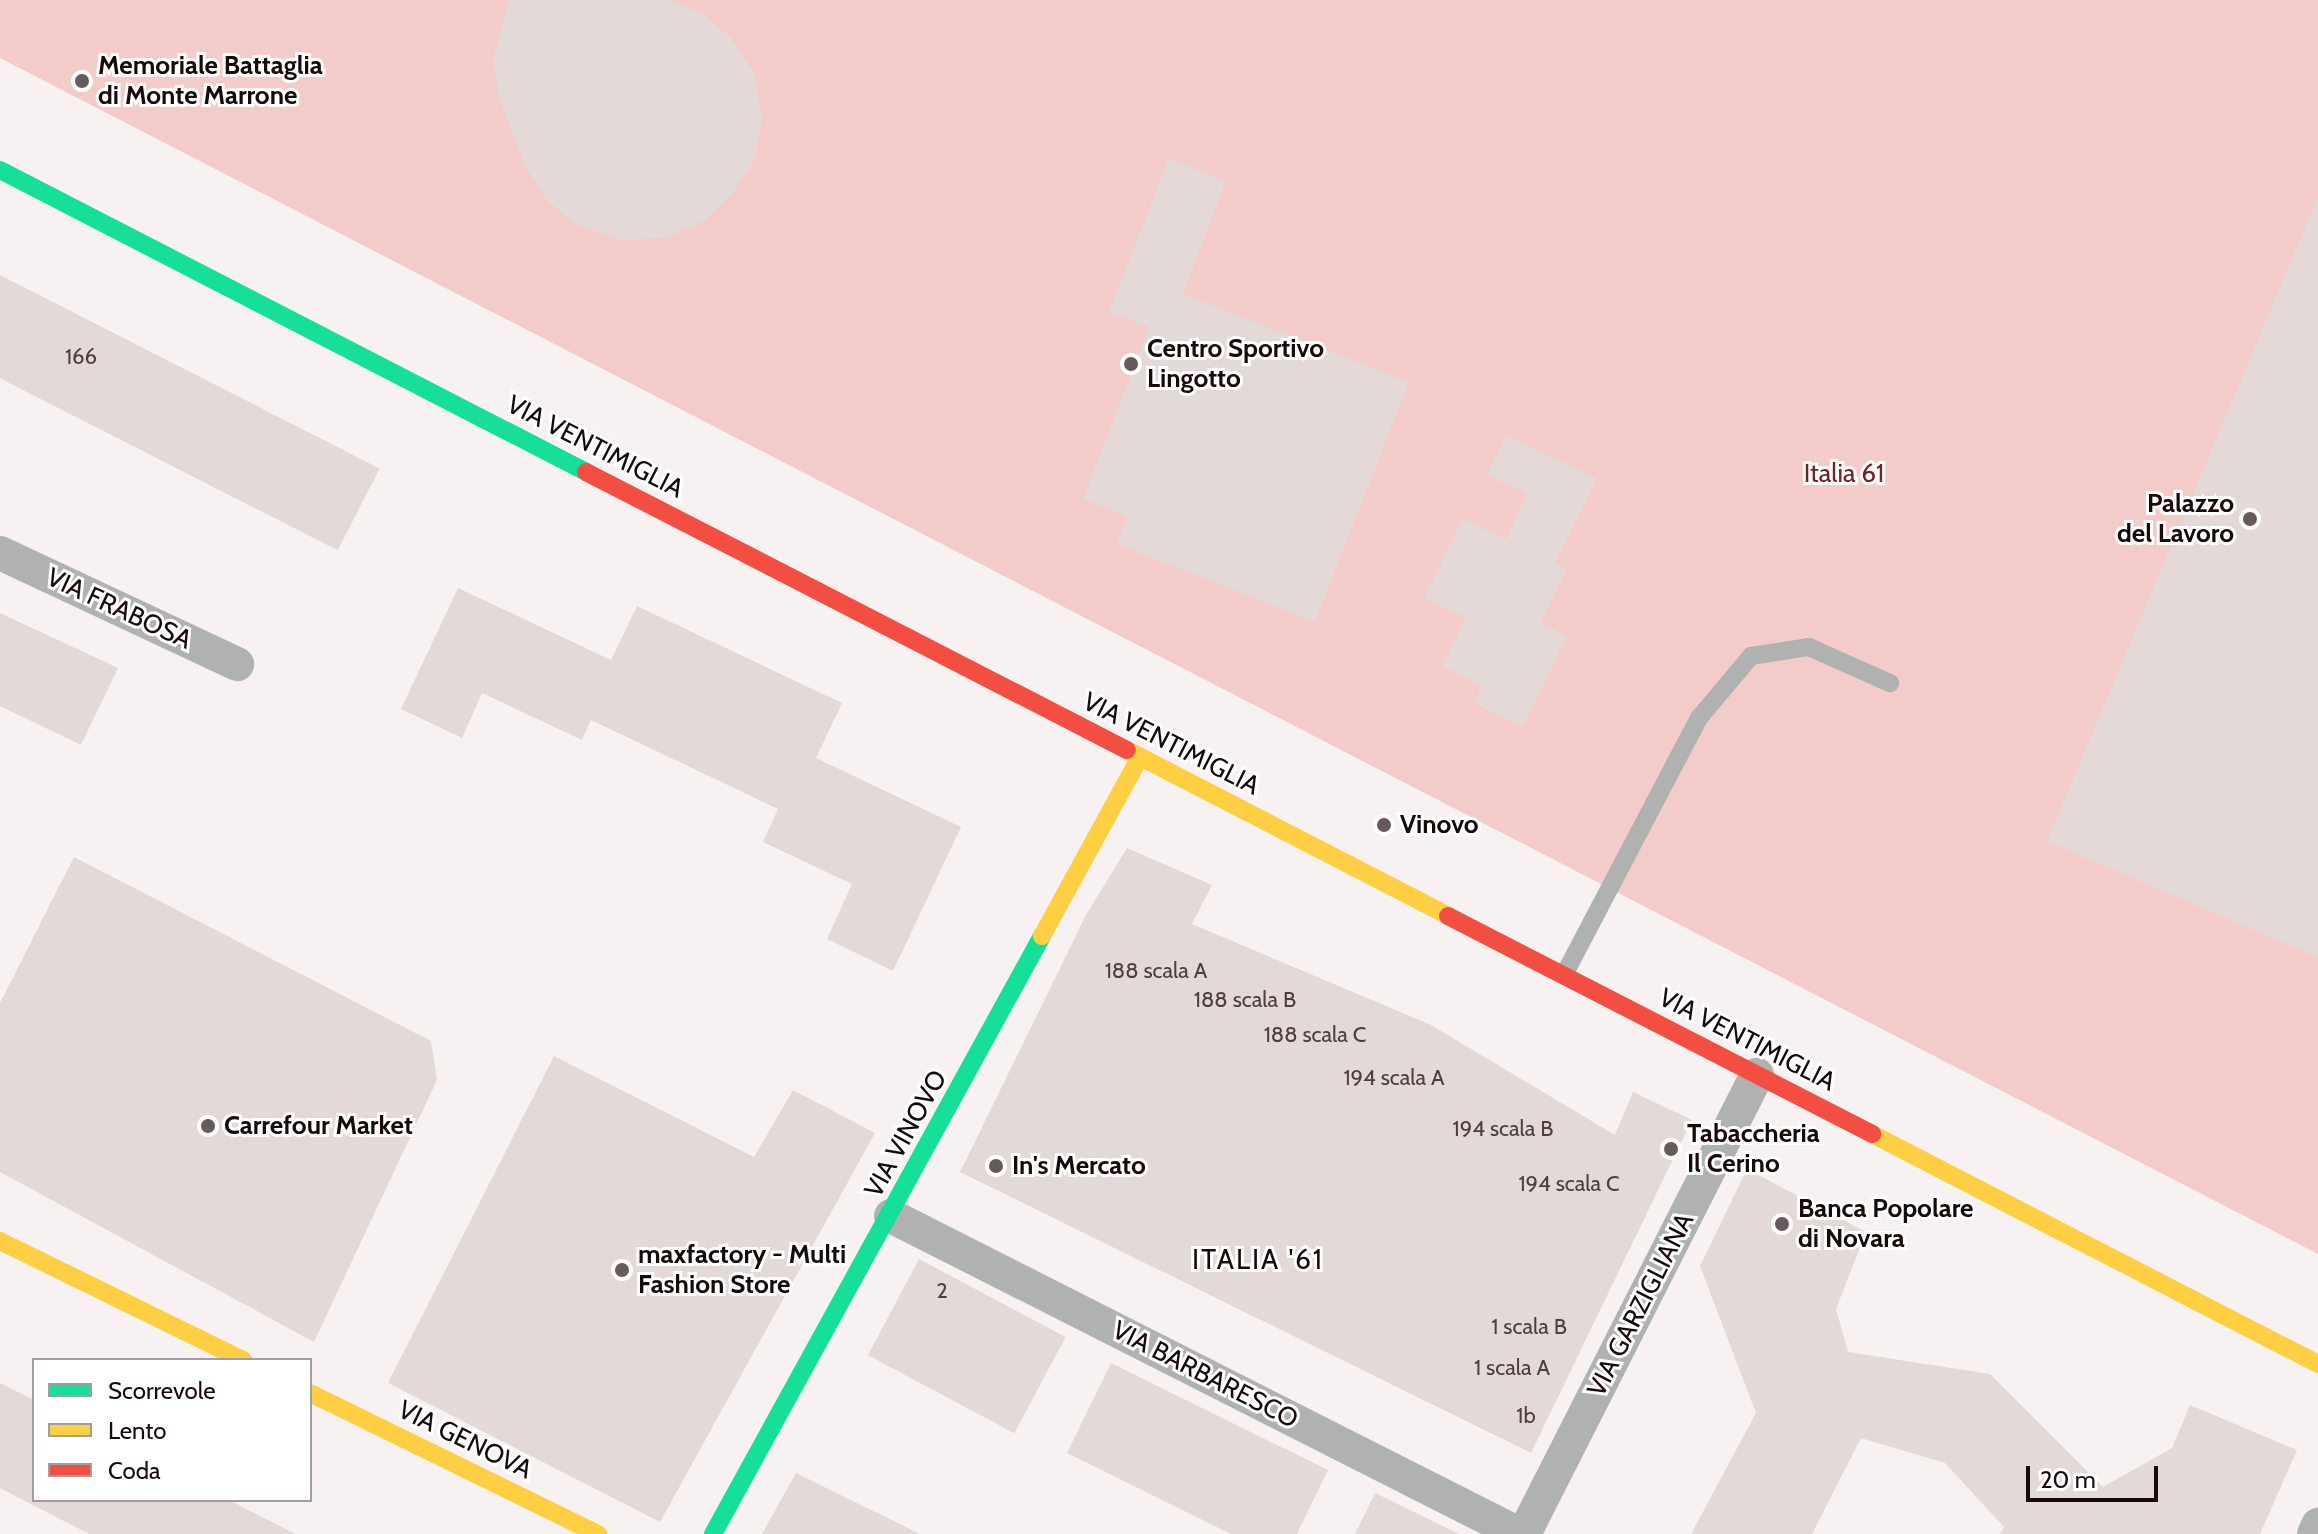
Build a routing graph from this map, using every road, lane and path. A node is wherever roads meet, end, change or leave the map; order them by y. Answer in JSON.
{"nodes":[{"id":1,"x":0,"y":170,"type":"edge"},
{"id":2,"x":0,"y":553,"type":"edge"},
{"id":3,"x":237,"y":664,"type":"dead end"},
{"id":4,"x":1890,"y":683,"type":"dead end"},
{"id":5,"x":1140,"y":757,"type":"junction"},
{"id":6,"x":1564,"y":975,"type":"junction"},
{"id":7,"x":1757,"y":1075,"type":"junction"},
{"id":8,"x":891,"y":1216,"type":"junction"},
{"id":9,"x":0,"y":1241,"type":"edge"},
{"id":10,"x":239,"y":1358,"type":"edge"},
{"id":11,"x":2318,"y":1364,"type":"edge"},
{"id":12,"x":312,"y":1394,"type":"edge"},
{"id":13,"x":2318,"y":1525,"type":"edge"},
{"id":14,"x":598,"y":1534,"type":"edge"},
{"id":15,"x":713,"y":1534,"type":"edge"},
{"id":16,"x":1522,"y":1534,"type":"edge"},
{"id":17,"x":2314,"y":1534,"type":"edge"}],
"edges":[{"from":1,"to":5,"type":"street","name":"VIA VENTIMIGLIA"},
{"from":2,"to":3,"type":"street","name":"VIA FRABOSA"},
{"from":4,"to":6,"type":"lane"},
{"from":5,"to":6,"type":"street","name":"VIA VENTIMIGLIA"},
{"from":5,"to":8,"type":"street","name":"VIA VINOVO"},
{"from":6,"to":7,"type":"street","name":"VIA VENTIMIGLIA"},
{"from":7,"to":11,"type":"street","name":"VIA VENTIMIGLIA"},
{"from":7,"to":16,"type":"street","name":"VIA GARZIGLIANA"},
{"from":8,"to":15,"type":"street","name":"VIA VINOVO"},
{"from":8,"to":16,"type":"street","name":"VIA BARBARESCO"},
{"from":9,"to":10,"type":"street"},
{"from":12,"to":14,"type":"street","name":"VIA GENOVA"},
{"from":13,"to":17,"type":"street"}]}
